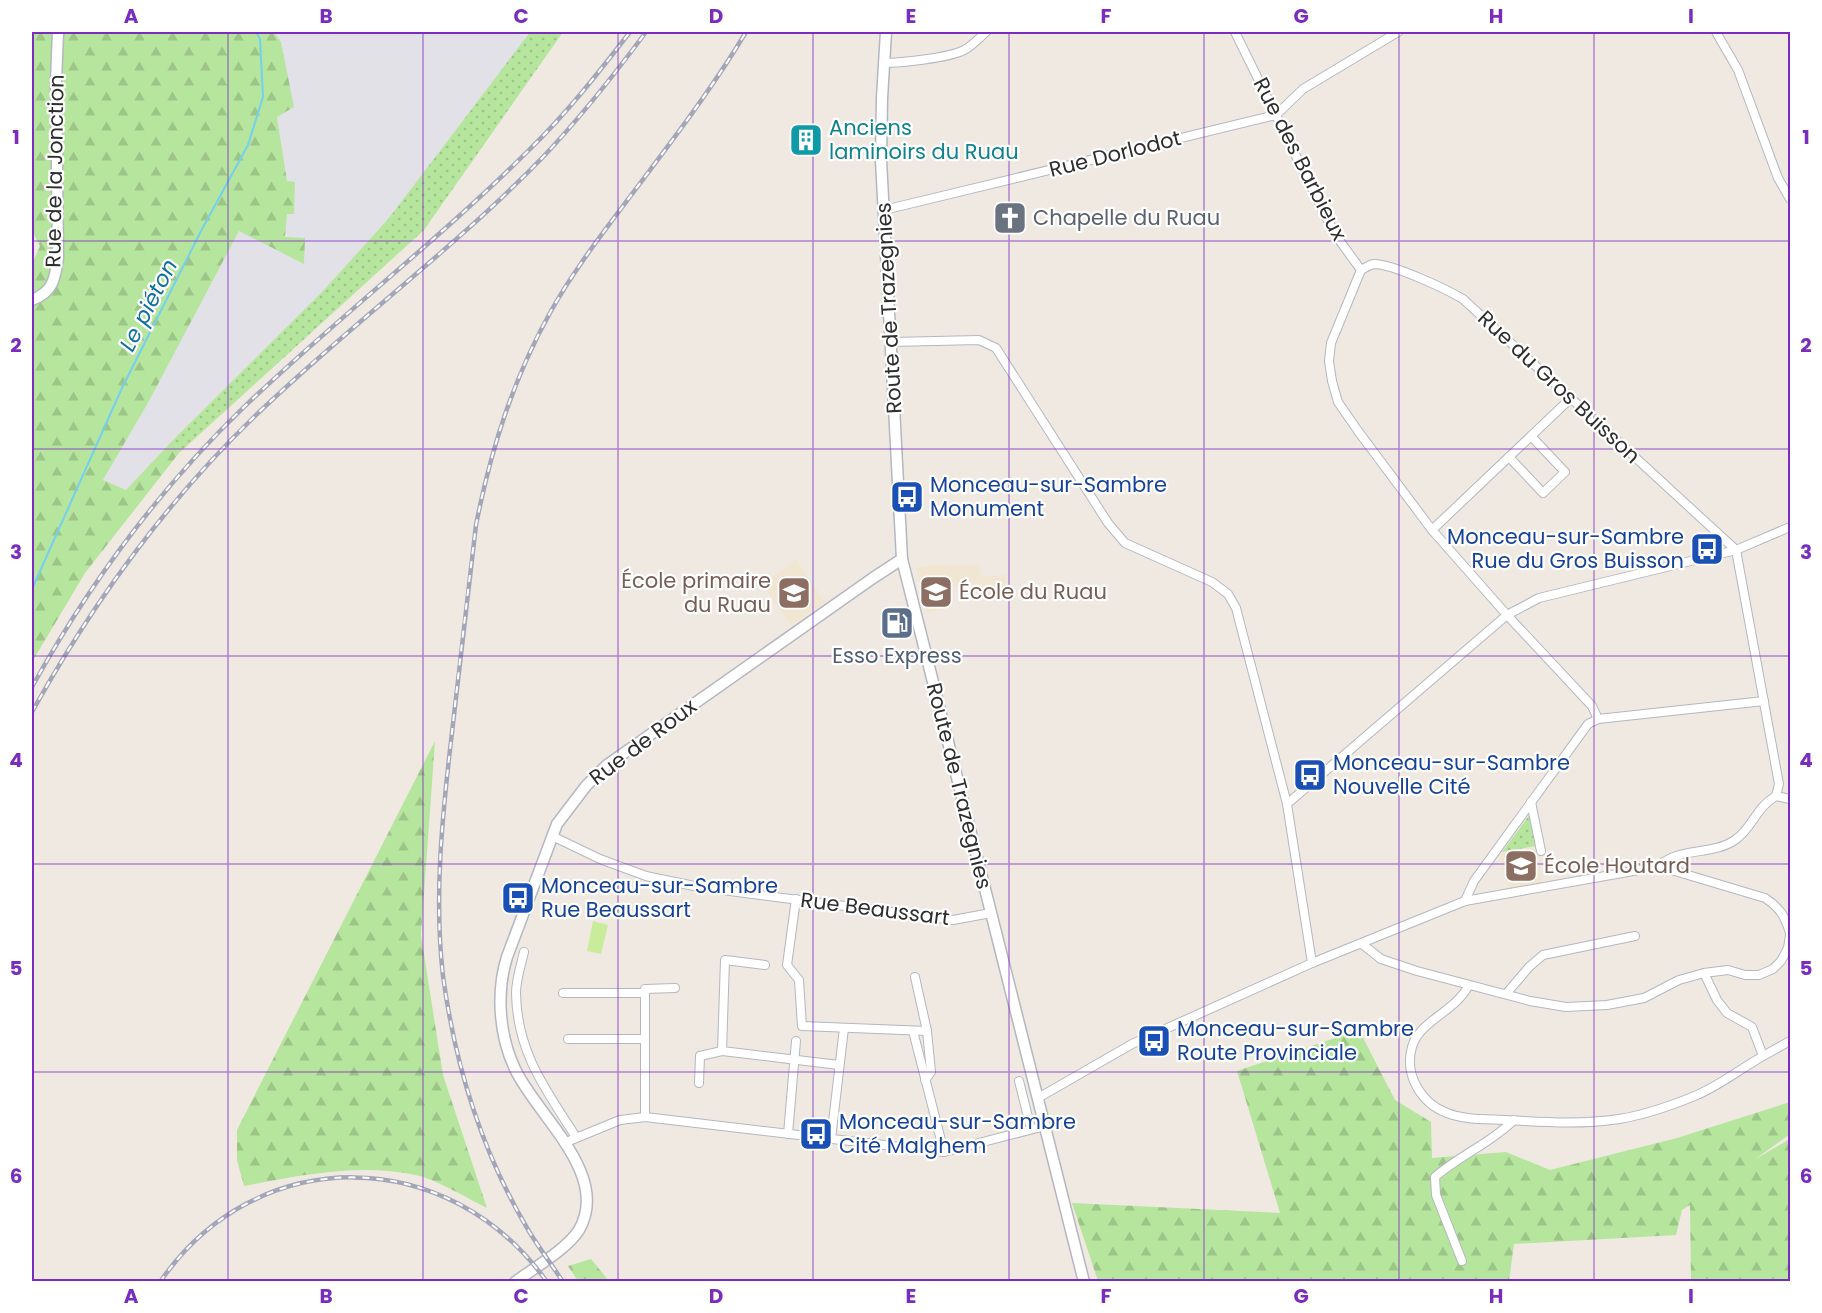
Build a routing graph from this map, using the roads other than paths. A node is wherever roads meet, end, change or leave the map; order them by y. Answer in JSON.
{"nodes":[{"id":1,"x":58,"y":32,"type":"edge"},
{"id":2,"x":886,"y":32,"type":"edge"},
{"id":3,"x":986,"y":32,"type":"edge"},
{"id":4,"x":1234,"y":32,"type":"edge"},
{"id":5,"x":1398,"y":32,"type":"edge"},
{"id":6,"x":1716,"y":32,"type":"edge"},
{"id":7,"x":883,"y":63,"type":"junction"},
{"id":8,"x":1276,"y":115,"type":"junction"},
{"id":9,"x":1791,"y":199,"type":"edge"},
{"id":10,"x":884,"y":210,"type":"junction"},
{"id":11,"x":1361,"y":270,"type":"junction"},
{"id":12,"x":32,"y":300,"type":"edge"},
{"id":13,"x":891,"y":342,"type":"junction"},
{"id":14,"x":1571,"y":398,"type":"junction"},
{"id":15,"x":1531,"y":436,"type":"junction"},
{"id":16,"x":1509,"y":457,"type":"junction"},
{"id":17,"x":1791,"y":527,"type":"edge"},
{"id":18,"x":1432,"y":530,"type":"junction"},
{"id":19,"x":1736,"y":550,"type":"junction"},
{"id":20,"x":902,"y":559,"type":"junction"},
{"id":21,"x":1507,"y":615,"type":"junction"},
{"id":22,"x":1764,"y":701,"type":"junction"},
{"id":23,"x":1598,"y":719,"type":"junction"},
{"id":24,"x":1776,"y":795,"type":"junction"},
{"id":25,"x":1791,"y":799,"type":"edge"},
{"id":26,"x":1532,"y":802,"type":"junction"},
{"id":27,"x":1287,"y":804,"type":"junction"},
{"id":28,"x":552,"y":836,"type":"junction"},
{"id":29,"x":1542,"y":851,"type":"dead end"},
{"id":30,"x":1658,"y":866,"type":"junction"},
{"id":31,"x":796,"y":899,"type":"junction"},
{"id":32,"x":1465,"y":901,"type":"junction"},
{"id":33,"x":991,"y":913,"type":"junction"},
{"id":34,"x":1791,"y":934,"type":"edge"},
{"id":35,"x":1635,"y":936,"type":"dead end"},
{"id":36,"x":1362,"y":944,"type":"junction"},
{"id":37,"x":524,"y":952,"type":"dead end"},
{"id":38,"x":1312,"y":963,"type":"junction"},
{"id":39,"x":765,"y":966,"type":"dead end"},
{"id":40,"x":1704,"y":973,"type":"junction"},
{"id":41,"x":915,"y":977,"type":"dead end"},
{"id":42,"x":1469,"y":985,"type":"junction"},
{"id":43,"x":675,"y":988,"type":"dead end"},
{"id":44,"x":563,"y":993,"type":"dead end"},
{"id":45,"x":645,"y":993,"type":"junction"},
{"id":46,"x":1506,"y":994,"type":"junction"},
{"id":47,"x":844,"y":1028,"type":"junction"},
{"id":48,"x":913,"y":1031,"type":"junction"},
{"id":49,"x":927,"y":1031,"type":"junction"},
{"id":50,"x":568,"y":1039,"type":"dead end"},
{"id":51,"x":645,"y":1039,"type":"junction"},
{"id":52,"x":796,"y":1041,"type":"dead end"},
{"id":53,"x":1791,"y":1041,"type":"edge"},
{"id":54,"x":722,"y":1051,"type":"junction"},
{"id":55,"x":1763,"y":1056,"type":"junction"},
{"id":56,"x":795,"y":1060,"type":"junction"},
{"id":57,"x":839,"y":1065,"type":"junction"},
{"id":58,"x":925,"y":1080,"type":"junction"},
{"id":59,"x":1019,"y":1081,"type":"dead end"},
{"id":60,"x":699,"y":1083,"type":"dead end"},
{"id":61,"x":1038,"y":1098,"type":"junction"},
{"id":62,"x":645,"y":1117,"type":"junction"},
{"id":63,"x":1514,"y":1120,"type":"junction"},
{"id":64,"x":1045,"y":1126,"type":"junction"},
{"id":65,"x":1031,"y":1129,"type":"junction"},
{"id":66,"x":788,"y":1134,"type":"junction"},
{"id":67,"x":576,"y":1137,"type":"junction"},
{"id":68,"x":831,"y":1139,"type":"junction"},
{"id":69,"x":564,"y":1143,"type":"junction"},
{"id":70,"x":944,"y":1152,"type":"junction"},
{"id":71,"x":1462,"y":1261,"type":"dead end"},
{"id":72,"x":515,"y":1281,"type":"edge"},
{"id":73,"x":1084,"y":1281,"type":"edge"}],
"edges":[{"from":1,"to":12,"type":"main road","name":"Rue de la Jonction"},
{"from":2,"to":7,"type":"main road","name":"Route de Trazegnies"},
{"from":3,"to":7,"type":"street"},
{"from":4,"to":8,"type":"street","name":"Rue des Barbieux"},
{"from":5,"to":8,"type":"street"},
{"from":6,"to":9,"type":"street"},
{"from":7,"to":10,"type":"main road","name":"Route de Trazegnies"},
{"from":8,"to":10,"type":"street","name":"Rue Dorlodot"},
{"from":8,"to":11,"type":"street","name":"Rue des Barbieux"},
{"from":10,"to":13,"type":"main road","name":"Route de Trazegnies"},
{"from":11,"to":14,"type":"street","name":"Rue du Gros Buisson"},
{"from":11,"to":18,"type":"street"},
{"from":13,"to":20,"type":"main road","name":"Route de Trazegnies"},
{"from":13,"to":27,"type":"street"},
{"from":14,"to":15,"type":"street"},
{"from":14,"to":19,"type":"street","name":"Rue du Gros Buisson"},
{"from":15,"to":16,"type":"street"},
{"from":15,"to":16,"type":"street"},
{"from":16,"to":18,"type":"street"},
{"from":17,"to":19,"type":"street"},
{"from":18,"to":21,"type":"street"},
{"from":19,"to":21,"type":"street"},
{"from":19,"to":22,"type":"street"},
{"from":20,"to":28,"type":"main road","name":"Rue de Roux"},
{"from":20,"to":33,"type":"main road","name":"Route de Trazegnies"},
{"from":21,"to":23,"type":"street"},
{"from":21,"to":27,"type":"street"},
{"from":22,"to":23,"type":"street"},
{"from":22,"to":24,"type":"street"},
{"from":23,"to":26,"type":"street"},
{"from":24,"to":25,"type":"street"},
{"from":24,"to":30,"type":"street"},
{"from":26,"to":29,"type":"street"},
{"from":26,"to":32,"type":"street"},
{"from":27,"to":38,"type":"street"},
{"from":28,"to":31,"type":"street","name":"Rue Beaussart"},
{"from":28,"to":69,"type":"main road","name":"Rue de Roux"},
{"from":30,"to":32,"type":"street"},
{"from":30,"to":34,"type":"street"},
{"from":31,"to":33,"type":"street","name":"Rue Beaussart"},
{"from":31,"to":47,"type":"street"},
{"from":32,"to":36,"type":"street"},
{"from":33,"to":61,"type":"main road","name":"Route de Trazegnies"},
{"from":34,"to":40,"type":"street"},
{"from":35,"to":46,"type":"street"},
{"from":36,"to":38,"type":"street"},
{"from":36,"to":42,"type":"street"},
{"from":37,"to":67,"type":"street"},
{"from":38,"to":61,"type":"street"},
{"from":39,"to":54,"type":"street"},
{"from":40,"to":46,"type":"street"},
{"from":40,"to":55,"type":"street"},
{"from":41,"to":49,"type":"street"},
{"from":42,"to":46,"type":"street"},
{"from":42,"to":63,"type":"street"},
{"from":43,"to":45,"type":"street"},
{"from":44,"to":45,"type":"street"},
{"from":45,"to":51,"type":"street"},
{"from":47,"to":48,"type":"street"},
{"from":47,"to":57,"type":"street"},
{"from":48,"to":49,"type":"street"},
{"from":48,"to":58,"type":"street"},
{"from":49,"to":58,"type":"street"},
{"from":50,"to":51,"type":"street"},
{"from":51,"to":62,"type":"street"},
{"from":52,"to":56,"type":"street"},
{"from":53,"to":55,"type":"street"},
{"from":54,"to":56,"type":"street"},
{"from":54,"to":60,"type":"street"},
{"from":55,"to":63,"type":"street"},
{"from":56,"to":57,"type":"street"},
{"from":56,"to":66,"type":"street"},
{"from":57,"to":68,"type":"street"},
{"from":58,"to":70,"type":"street"},
{"from":59,"to":65,"type":"street"},
{"from":61,"to":64,"type":"main road","name":"Route de Trazegnies"},
{"from":62,"to":66,"type":"street"},
{"from":62,"to":67,"type":"street"},
{"from":63,"to":71,"type":"street"},
{"from":64,"to":65,"type":"street"},
{"from":64,"to":73,"type":"main road","name":"Route de Trazegnies"},
{"from":65,"to":70,"type":"street"},
{"from":66,"to":68,"type":"street"},
{"from":67,"to":69,"type":"street"},
{"from":68,"to":70,"type":"street"},
{"from":69,"to":72,"type":"main road","name":"Rue de Roux"}]}
